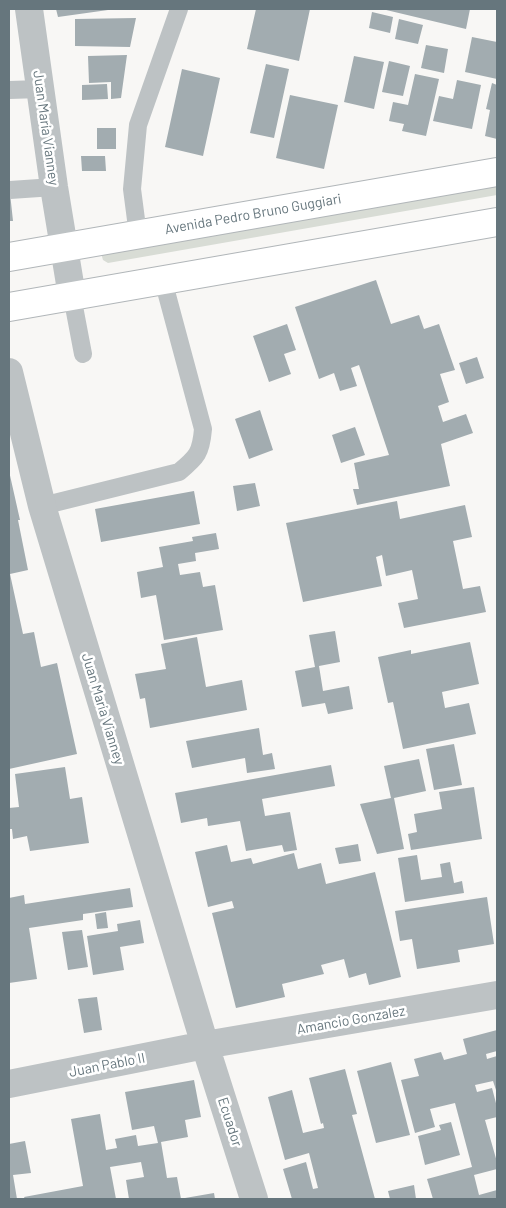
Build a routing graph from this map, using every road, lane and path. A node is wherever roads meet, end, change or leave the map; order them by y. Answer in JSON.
{"nodes":[{"id":1,"x":29,"y":9,"type":"edge"},
{"id":2,"x":179,"y":9,"type":"edge"},
{"id":3,"x":41,"y":89,"type":"junction"},
{"id":4,"x":9,"y":90,"type":"edge"},
{"id":5,"x":497,"y":172,"type":"edge"},
{"id":6,"x":54,"y":187,"type":"junction"},
{"id":7,"x":10,"y":190,"type":"edge"},
{"id":8,"x":497,"y":222,"type":"edge"},
{"id":9,"x":138,"y":235,"type":"junction"},
{"id":10,"x":65,"y":247,"type":"junction"},
{"id":11,"x":9,"y":258,"type":"edge"},
{"id":12,"x":163,"y":280,"type":"junction"},
{"id":13,"x":72,"y":296,"type":"junction"},
{"id":14,"x":9,"y":307,"type":"edge"},
{"id":15,"x":83,"y":354,"type":"dead end"},
{"id":16,"x":9,"y":372,"type":"edge"},
{"id":17,"x":42,"y":506,"type":"junction"},
{"id":18,"x":497,"y":995,"type":"edge"},
{"id":19,"x":205,"y":1045,"type":"junction"},
{"id":20,"x":9,"y":1084,"type":"edge"},
{"id":21,"x":254,"y":1199,"type":"edge"}],
"edges":[{"from":1,"to":3,"type":"street","name":"Juan María Vianney"},
{"from":2,"to":9,"type":"lane"},
{"from":3,"to":4,"type":"lane"},
{"from":3,"to":6,"type":"street","name":"Juan María Vianney"},
{"from":5,"to":9,"type":"main road","name":"Avenida Pedro Bruno Guggiari"},
{"from":6,"to":7,"type":"lane"},
{"from":6,"to":10,"type":"street","name":"Juan María Vianney"},
{"from":8,"to":12,"type":"main road"},
{"from":9,"to":10,"type":"main road","name":"Avenida Pedro Bruno Guggiari"},
{"from":10,"to":11,"type":"main road","name":"Avenida Pedro Bruno Guggiari"},
{"from":10,"to":13,"type":"street","name":"Juan María Vianney"},
{"from":12,"to":13,"type":"main road"},
{"from":12,"to":17,"type":"lane"},
{"from":13,"to":14,"type":"main road"},
{"from":13,"to":15,"type":"lane"},
{"from":16,"to":17,"type":"street","name":"Juan María Vianney"},
{"from":17,"to":19,"type":"street","name":"Juan María Vianney"},
{"from":18,"to":19,"type":"street","name":"Amancio Gonzalez"},
{"from":19,"to":20,"type":"street","name":"Juan Pablo II"},
{"from":19,"to":21,"type":"street","name":"Ecuador"}]}
